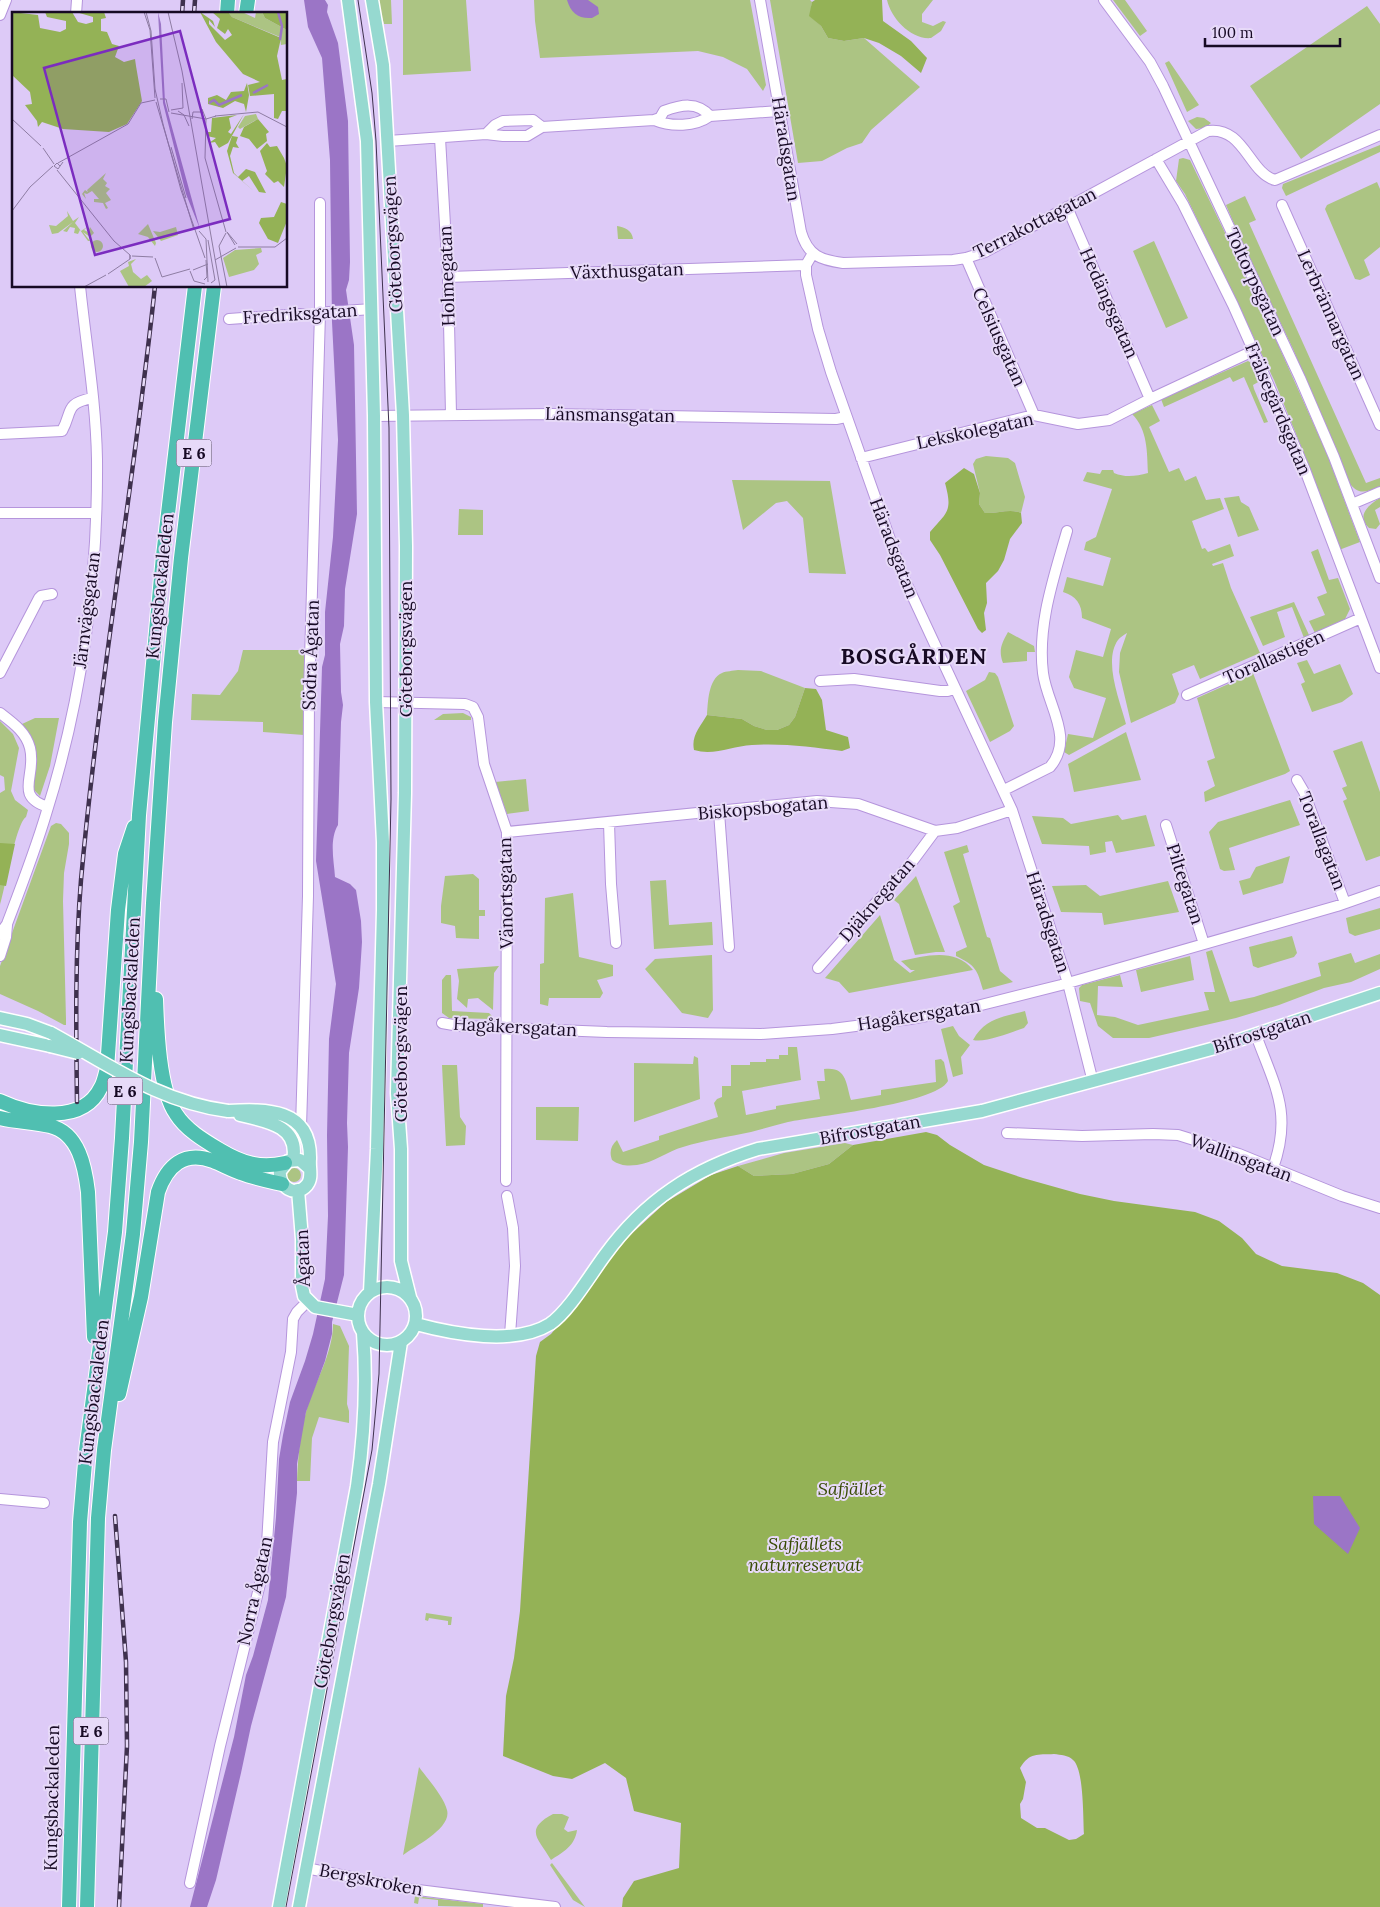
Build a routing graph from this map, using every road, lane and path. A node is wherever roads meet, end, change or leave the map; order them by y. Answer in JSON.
{"nodes":[{"id":1,"x":6,"y":0,"type":"edge"},
{"id":2,"x":348,"y":0,"type":"edge"},
{"id":3,"x":372,"y":0,"type":"edge"},
{"id":4,"x":760,"y":0,"type":"edge"},
{"id":5,"x":1104,"y":0,"type":"edge"},
{"id":6,"x":0,"y":15,"type":"edge"},
{"id":7,"x":780,"y":111,"type":"junction"},
{"id":8,"x":710,"y":116,"type":"junction"},
{"id":9,"x":654,"y":120,"type":"junction"},
{"id":10,"x":542,"y":128,"type":"junction"},
{"id":11,"x":486,"y":134,"type":"junction"},
{"id":12,"x":1380,"y":134,"type":"edge"},
{"id":13,"x":440,"y":138,"type":"junction"},
{"id":14,"x":388,"y":141,"type":"junction"},
{"id":15,"x":1188,"y":141,"type":"junction"},
{"id":16,"x":1156,"y":159,"type":"junction"},
{"id":17,"x":320,"y":203,"type":"dead end"},
{"id":18,"x":1282,"y":205,"type":"dead end"},
{"id":19,"x":1067,"y":207,"type":"junction"},
{"id":20,"x":813,"y":253,"type":"junction"},
{"id":21,"x":966,"y":258,"type":"junction"},
{"id":22,"x":806,"y":264,"type":"junction"},
{"id":23,"x":448,"y":277,"type":"junction"},
{"id":24,"x":80,"y":288,"type":"edge"},
{"id":25,"x":195,"y":288,"type":"edge"},
{"id":26,"x":214,"y":288,"type":"edge"},
{"id":27,"x":372,"y":309,"type":"junction"},
{"id":28,"x":323,"y":313,"type":"junction"},
{"id":29,"x":228,"y":319,"type":"dead end"},
{"id":30,"x":1253,"y":351,"type":"junction"},
{"id":31,"x":92,"y":398,"type":"junction"},
{"id":32,"x":1150,"y":399,"type":"junction"},
{"id":33,"x":451,"y":414,"type":"junction"},
{"id":34,"x":1034,"y":415,"type":"junction"},
{"id":35,"x":374,"y":416,"type":"junction"},
{"id":36,"x":403,"y":416,"type":"junction"},
{"id":37,"x":846,"y":416,"type":"junction"},
{"id":38,"x":1380,"y":425,"type":"edge"},
{"id":39,"x":0,"y":434,"type":"edge"},
{"id":40,"x":861,"y":458,"type":"junction"},
{"id":41,"x":1380,"y":492,"type":"edge"},
{"id":42,"x":1352,"y":504,"type":"junction"},
{"id":43,"x":0,"y":513,"type":"edge"},
{"id":44,"x":96,"y":513,"type":"junction"},
{"id":45,"x":1067,"y":531,"type":"dead end"},
{"id":46,"x":1380,"y":578,"type":"edge"},
{"id":47,"x":52,"y":594,"type":"dead end"},
{"id":48,"x":1361,"y":618,"type":"junction"},
{"id":49,"x":1380,"y":668,"type":"edge"},
{"id":50,"x":0,"y":673,"type":"edge"},
{"id":51,"x":820,"y":681,"type":"dead end"},
{"id":52,"x":955,"y":688,"type":"junction"},
{"id":53,"x":1187,"y":696,"type":"dead end"},
{"id":54,"x":376,"y":702,"type":"junction"},
{"id":55,"x":407,"y":703,"type":"junction"},
{"id":56,"x":0,"y":713,"type":"edge"},
{"id":57,"x":1297,"y":780,"type":"dead end"},
{"id":58,"x":1004,"y":790,"type":"junction"},
{"id":59,"x":48,"y":808,"type":"junction"},
{"id":60,"x":1012,"y":810,"type":"junction"},
{"id":61,"x":719,"y":812,"type":"junction"},
{"id":62,"x":139,"y":815,"type":"junction"},
{"id":63,"x":609,"y":822,"type":"junction"},
{"id":64,"x":1166,"y":825,"type":"dead end"},
{"id":65,"x":935,"y":830,"type":"junction"},
{"id":66,"x":507,"y":832,"type":"junction"},
{"id":67,"x":1380,"y":891,"type":"edge"},
{"id":68,"x":153,"y":903,"type":"junction"},
{"id":69,"x":1345,"y":903,"type":"junction"},
{"id":70,"x":7,"y":924,"type":"junction"},
{"id":71,"x":0,"y":934,"type":"edge"},
{"id":72,"x":616,"y":943,"type":"dead end"},
{"id":73,"x":1204,"y":944,"type":"junction"},
{"id":74,"x":729,"y":947,"type":"dead end"},
{"id":75,"x":0,"y":956,"type":"edge"},
{"id":76,"x":818,"y":968,"type":"dead end"},
{"id":77,"x":1068,"y":983,"type":"junction"},
{"id":78,"x":1380,"y":993,"type":"edge"},
{"id":79,"x":0,"y":1018,"type":"edge"},
{"id":80,"x":442,"y":1023,"type":"dead end"},
{"id":81,"x":506,"y":1028,"type":"junction"},
{"id":82,"x":1256,"y":1035,"type":"junction"},
{"id":83,"x":3,"y":1038,"type":"edge"},
{"id":84,"x":90,"y":1056,"type":"junction"},
{"id":85,"x":1093,"y":1082,"type":"junction"},
{"id":86,"x":0,"y":1100,"type":"edge"},
{"id":87,"x":300,"y":1107,"type":"junction"},
{"id":88,"x":246,"y":1113,"type":"junction"},
{"id":89,"x":285,"y":1114,"type":"junction"},
{"id":90,"x":0,"y":1118,"type":"edge"},
{"id":91,"x":301,"y":1127,"type":"junction"},
{"id":92,"x":1007,"y":1133,"type":"dead end"},
{"id":93,"x":289,"y":1162,"type":"junction"},
{"id":94,"x":309,"y":1168,"type":"junction"},
{"id":95,"x":1273,"y":1168,"type":"junction"},
{"id":96,"x":506,"y":1181,"type":"dead end"},
{"id":97,"x":282,"y":1184,"type":"junction"},
{"id":98,"x":298,"y":1190,"type":"junction"},
{"id":99,"x":507,"y":1196,"type":"dead end"},
{"id":100,"x":1380,"y":1208,"type":"edge"},
{"id":101,"x":370,"y":1292,"type":"junction"},
{"id":102,"x":410,"y":1297,"type":"junction"},
{"id":103,"x":311,"y":1304,"type":"junction"},
{"id":104,"x":358,"y":1315,"type":"junction"},
{"id":105,"x":416,"y":1324,"type":"junction"},
{"id":106,"x":363,"y":1333,"type":"junction"},
{"id":107,"x":510,"y":1335,"type":"junction"},
{"id":108,"x":402,"y":1342,"type":"junction"},
{"id":109,"x":96,"y":1366,"type":"junction"},
{"id":110,"x":104,"y":1450,"type":"junction"},
{"id":111,"x":0,"y":1499,"type":"edge"},
{"id":112,"x":44,"y":1503,"type":"dead end"},
{"id":113,"x":306,"y":1868,"type":"junction"},
{"id":114,"x":190,"y":1883,"type":"dead end"},
{"id":115,"x":69,"y":1907,"type":"edge"},
{"id":116,"x":87,"y":1907,"type":"edge"},
{"id":117,"x":279,"y":1907,"type":"edge"},
{"id":118,"x":299,"y":1907,"type":"edge"},
{"id":119,"x":556,"y":1907,"type":"edge"}],
"edges":[{"from":1,"to":6,"type":"street"},
{"from":2,"to":27,"type":"main road","name":"Göteborgsvägen"},
{"from":3,"to":14,"type":"main road","name":"Göteborgsvägen"},
{"from":4,"to":7,"type":"street","name":"Häradsgatan"},
{"from":5,"to":15,"type":"street","name":"Toltorpsgatan"},
{"from":7,"to":8,"type":"street"},
{"from":7,"to":20,"type":"street","name":"Häradsgatan"},
{"from":8,"to":9,"type":"street"},
{"from":8,"to":9,"type":"street"},
{"from":9,"to":10,"type":"street"},
{"from":10,"to":11,"type":"street"},
{"from":10,"to":11,"type":"street"},
{"from":11,"to":13,"type":"street"},
{"from":12,"to":15,"type":"street","name":"Terrakottagatan"},
{"from":13,"to":14,"type":"street"},
{"from":13,"to":23,"type":"street","name":"Holmegatan"},
{"from":14,"to":36,"type":"main road","name":"Göteborgsvägen"},
{"from":15,"to":16,"type":"street","name":"Terrakottagatan"},
{"from":15,"to":42,"type":"street","name":"Toltorpsgatan"},
{"from":16,"to":19,"type":"street","name":"Terrakottagatan"},
{"from":16,"to":30,"type":"street","name":"Frälsegårdsgatan"},
{"from":17,"to":28,"type":"street","name":"Södra Ågatan"},
{"from":18,"to":38,"type":"street","name":"Lerbrännargatan"},
{"from":19,"to":21,"type":"street","name":"Terrakottagatan"},
{"from":19,"to":32,"type":"street","name":"Hedängsgatan"},
{"from":20,"to":21,"type":"street","name":"Terrakottagatan"},
{"from":20,"to":22,"type":"street"},
{"from":21,"to":34,"type":"street","name":"Celsiusgatan"},
{"from":22,"to":23,"type":"street","name":"Växthusgatan"},
{"from":22,"to":37,"type":"street","name":"Häradsgatan"},
{"from":23,"to":33,"type":"street","name":"Holmegatan"},
{"from":24,"to":31,"type":"street","name":"Järnvägsgatan"},
{"from":25,"to":62,"type":"highway","name":"Kungsbackaleden","number":"E 6"},
{"from":26,"to":68,"type":"highway","name":"Kungsbackaleden","number":"E 6"},
{"from":27,"to":28,"type":"street","name":"Fredriksgatan"},
{"from":27,"to":35,"type":"main road","name":"Göteborgsvägen"},
{"from":28,"to":29,"type":"street","name":"Fredriksgatan"},
{"from":28,"to":87,"type":"street","name":"Södra Ågatan"},
{"from":30,"to":32,"type":"street","name":"Lekskolegatan"},
{"from":30,"to":48,"type":"street","name":"Frälsegårdsgatan"},
{"from":31,"to":39,"type":"street"},
{"from":31,"to":44,"type":"street","name":"Järnvägsgatan"},
{"from":32,"to":34,"type":"street","name":"Lekskolegatan"},
{"from":33,"to":36,"type":"street","name":"Länsmansgatan"},
{"from":33,"to":37,"type":"street","name":"Länsmansgatan"},
{"from":34,"to":40,"type":"street","name":"Lekskolegatan"},
{"from":35,"to":36,"type":"street","name":"Länsmansgatan"},
{"from":35,"to":54,"type":"main road","name":"Göteborgsvägen"},
{"from":36,"to":55,"type":"main road","name":"Göteborgsvägen"},
{"from":37,"to":40,"type":"street","name":"Häradsgatan"},
{"from":40,"to":52,"type":"street","name":"Häradsgatan"},
{"from":41,"to":42,"type":"street"},
{"from":42,"to":46,"type":"street","name":"Toltorpsgatan"},
{"from":43,"to":44,"type":"street"},
{"from":44,"to":59,"type":"street","name":"Järnvägsgatan"},
{"from":45,"to":58,"type":"street"},
{"from":47,"to":50,"type":"street"},
{"from":48,"to":49,"type":"street","name":"Frälsegårdsgatan"},
{"from":48,"to":53,"type":"street","name":"Torallastigen"},
{"from":51,"to":52,"type":"street"},
{"from":52,"to":58,"type":"street","name":"Häradsgatan"},
{"from":54,"to":55,"type":"street","name":"Vänortsgatan"},
{"from":54,"to":101,"type":"main road","name":"Göteborgsvägen"},
{"from":55,"to":66,"type":"street","name":"Vänortsgatan"},
{"from":55,"to":102,"type":"main road","name":"Göteborgsvägen"},
{"from":56,"to":59,"type":"street"},
{"from":57,"to":69,"type":"street","name":"Torallagatan"},
{"from":58,"to":60,"type":"street","name":"Häradsgatan"},
{"from":59,"to":70,"type":"street","name":"Järnvägsgatan"},
{"from":60,"to":65,"type":"street","name":"Biskopsbogatan"},
{"from":60,"to":77,"type":"street","name":"Häradsgatan"},
{"from":61,"to":63,"type":"street","name":"Biskopsbogatan"},
{"from":61,"to":65,"type":"street","name":"Biskopsbogatan"},
{"from":61,"to":74,"type":"street"},
{"from":62,"to":86,"type":"highway"},
{"from":62,"to":109,"type":"highway","name":"Kungsbackaleden","number":"E 6"},
{"from":63,"to":66,"type":"street","name":"Biskopsbogatan"},
{"from":63,"to":72,"type":"street"},
{"from":64,"to":73,"type":"street","name":"Piltegatan"},
{"from":65,"to":76,"type":"street","name":"Djäknegatan"},
{"from":66,"to":81,"type":"street","name":"Vänortsgatan"},
{"from":67,"to":69,"type":"street","name":"Hagåkersgatan"},
{"from":68,"to":93,"type":"highway"},
{"from":68,"to":110,"type":"highway","name":"Kungsbackaleden","number":"E 6"},
{"from":69,"to":73,"type":"street","name":"Hagåkersgatan"},
{"from":70,"to":71,"type":"street","name":"Järnvägsgatan"},
{"from":70,"to":75,"type":"street","name":"Järnvägsgatan"},
{"from":73,"to":77,"type":"street","name":"Hagåkersgatan"},
{"from":77,"to":81,"type":"street","name":"Hagåkersgatan"},
{"from":77,"to":85,"type":"street","name":"Häradsgatan"},
{"from":78,"to":82,"type":"main road","name":"Bifrostgatan"},
{"from":79,"to":84,"type":"main road","bridge":true},
{"from":80,"to":81,"type":"street","name":"Hagåkersgatan"},
{"from":81,"to":96,"type":"street","name":"Vänortsgatan"},
{"from":82,"to":85,"type":"main road","name":"Bifrostgatan"},
{"from":82,"to":95,"type":"street"},
{"from":83,"to":84,"type":"main road","bridge":true},
{"from":84,"to":88,"type":"main road","bridge":true},
{"from":85,"to":107,"type":"main road","name":"Bifrostgatan"},
{"from":87,"to":89,"type":"street"},
{"from":87,"to":91,"type":"street","name":"Södra Ågatan"},
{"from":88,"to":89,"type":"main road"},
{"from":88,"to":93,"type":"main road"},
{"from":89,"to":91,"type":"main road"},
{"from":90,"to":109,"type":"highway"},
{"from":91,"to":94,"type":"main road"},
{"from":92,"to":95,"type":"street","name":"Wallinsgatan"},
{"from":93,"to":94,"type":"main road"},
{"from":93,"to":97,"type":"main road"},
{"from":94,"to":98,"type":"main road"},
{"from":95,"to":100,"type":"street","name":"Wallinsgatan"},
{"from":97,"to":98,"type":"main road"},
{"from":97,"to":110,"type":"highway"},
{"from":98,"to":103,"type":"main road","name":"Ågatan"},
{"from":99,"to":107,"type":"street"},
{"from":101,"to":102,"type":"main road"},
{"from":101,"to":104,"type":"main road","name":"Göteborgsvägen"},
{"from":102,"to":105,"type":"main road","name":"Göteborgsvägen"},
{"from":103,"to":104,"type":"main road","name":"Ågatan"},
{"from":103,"to":114,"type":"street","name":"Norra Ågatan"},
{"from":104,"to":106,"type":"main road","name":"Göteborgsvägen"},
{"from":105,"to":107,"type":"main road","name":"Bifrostgatan"},
{"from":105,"to":108,"type":"main road","name":"Göteborgsvägen"},
{"from":106,"to":108,"type":"main road"},
{"from":106,"to":117,"type":"main road","name":"Göteborgsvägen"},
{"from":108,"to":113,"type":"main road","name":"Göteborgsvägen"},
{"from":109,"to":115,"type":"highway","name":"Kungsbackaleden","number":"E 6"},
{"from":110,"to":116,"type":"highway","name":"Kungsbackaleden","number":"E 6"},
{"from":111,"to":112,"type":"street"},
{"from":113,"to":118,"type":"main road","name":"Göteborgsvägen"},
{"from":113,"to":119,"type":"street","name":"Bergskroken"}]}
